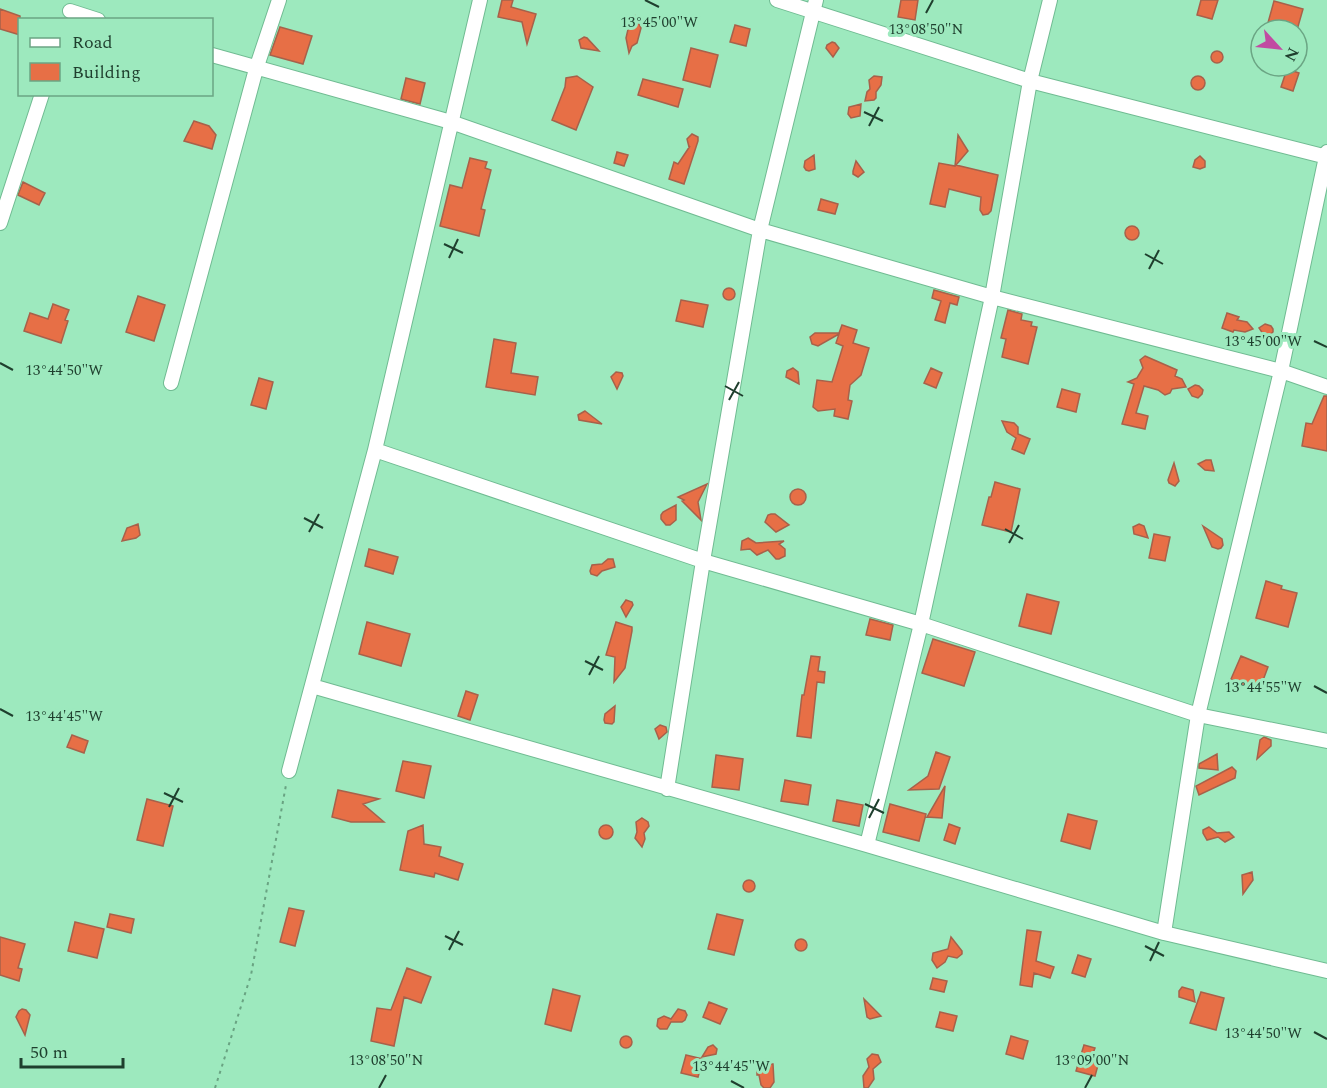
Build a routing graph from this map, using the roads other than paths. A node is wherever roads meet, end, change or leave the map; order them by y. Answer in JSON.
{"nodes":[{"id":1,"x":279,"y":0,"type":"edge"},
{"id":2,"x":480,"y":0,"type":"edge"},
{"id":3,"x":777,"y":0,"type":"edge"},
{"id":4,"x":1050,"y":0,"type":"edge"},
{"id":5,"x":815,"y":5,"type":"edge"},
{"id":6,"x":70,"y":10,"type":"edge"},
{"id":7,"x":92,"y":18,"type":"edge"},
{"id":8,"x":213,"y":55,"type":"edge"},
{"id":9,"x":256,"y":69,"type":"junction"},
{"id":10,"x":1030,"y":81,"type":"junction"},
{"id":11,"x":41,"y":96,"type":"edge"},
{"id":12,"x":450,"y":122,"type":"junction"},
{"id":13,"x":1327,"y":156,"type":"edge"},
{"id":14,"x":0,"y":222,"type":"edge"},
{"id":15,"x":760,"y":230,"type":"junction"},
{"id":16,"x":992,"y":297,"type":"junction"},
{"id":17,"x":1281,"y":371,"type":"junction"},
{"id":18,"x":171,"y":383,"type":"dead end"},
{"id":19,"x":1327,"y":387,"type":"edge"},
{"id":20,"x":375,"y":450,"type":"junction"},
{"id":21,"x":703,"y":561,"type":"junction"},
{"id":22,"x":921,"y":624,"type":"junction"},
{"id":23,"x":312,"y":686,"type":"junction"},
{"id":24,"x":1198,"y":715,"type":"junction"},
{"id":25,"x":1327,"y":741,"type":"edge"},
{"id":26,"x":289,"y":771,"type":"road end"},
{"id":27,"x":667,"y":789,"type":"junction"},
{"id":28,"x":867,"y":845,"type":"junction"},
{"id":29,"x":1164,"y":933,"type":"junction"},
{"id":30,"x":1327,"y":971,"type":"edge"}],
"edges":[{"from":1,"to":9,"type":"street"},
{"from":2,"to":12,"type":"street"},
{"from":3,"to":5,"type":"street"},
{"from":4,"to":10,"type":"street"},
{"from":5,"to":10,"type":"street"},
{"from":5,"to":15,"type":"street"},
{"from":6,"to":7,"type":"street"},
{"from":8,"to":9,"type":"street"},
{"from":9,"to":12,"type":"street"},
{"from":9,"to":18,"type":"street"},
{"from":10,"to":13,"type":"street"},
{"from":10,"to":16,"type":"street"},
{"from":11,"to":14,"type":"street"},
{"from":12,"to":15,"type":"street"},
{"from":12,"to":20,"type":"street"},
{"from":13,"to":17,"type":"street"},
{"from":15,"to":16,"type":"street"},
{"from":15,"to":21,"type":"street"},
{"from":16,"to":17,"type":"street"},
{"from":16,"to":22,"type":"street"},
{"from":17,"to":19,"type":"street"},
{"from":17,"to":24,"type":"street"},
{"from":20,"to":21,"type":"street"},
{"from":20,"to":23,"type":"street"},
{"from":21,"to":22,"type":"street"},
{"from":21,"to":27,"type":"street"},
{"from":22,"to":24,"type":"street"},
{"from":22,"to":28,"type":"street"},
{"from":23,"to":26,"type":"street"},
{"from":23,"to":27,"type":"street"},
{"from":24,"to":25,"type":"street"},
{"from":24,"to":29,"type":"street"},
{"from":27,"to":28,"type":"street"},
{"from":28,"to":29,"type":"street"},
{"from":29,"to":30,"type":"street"}]}
